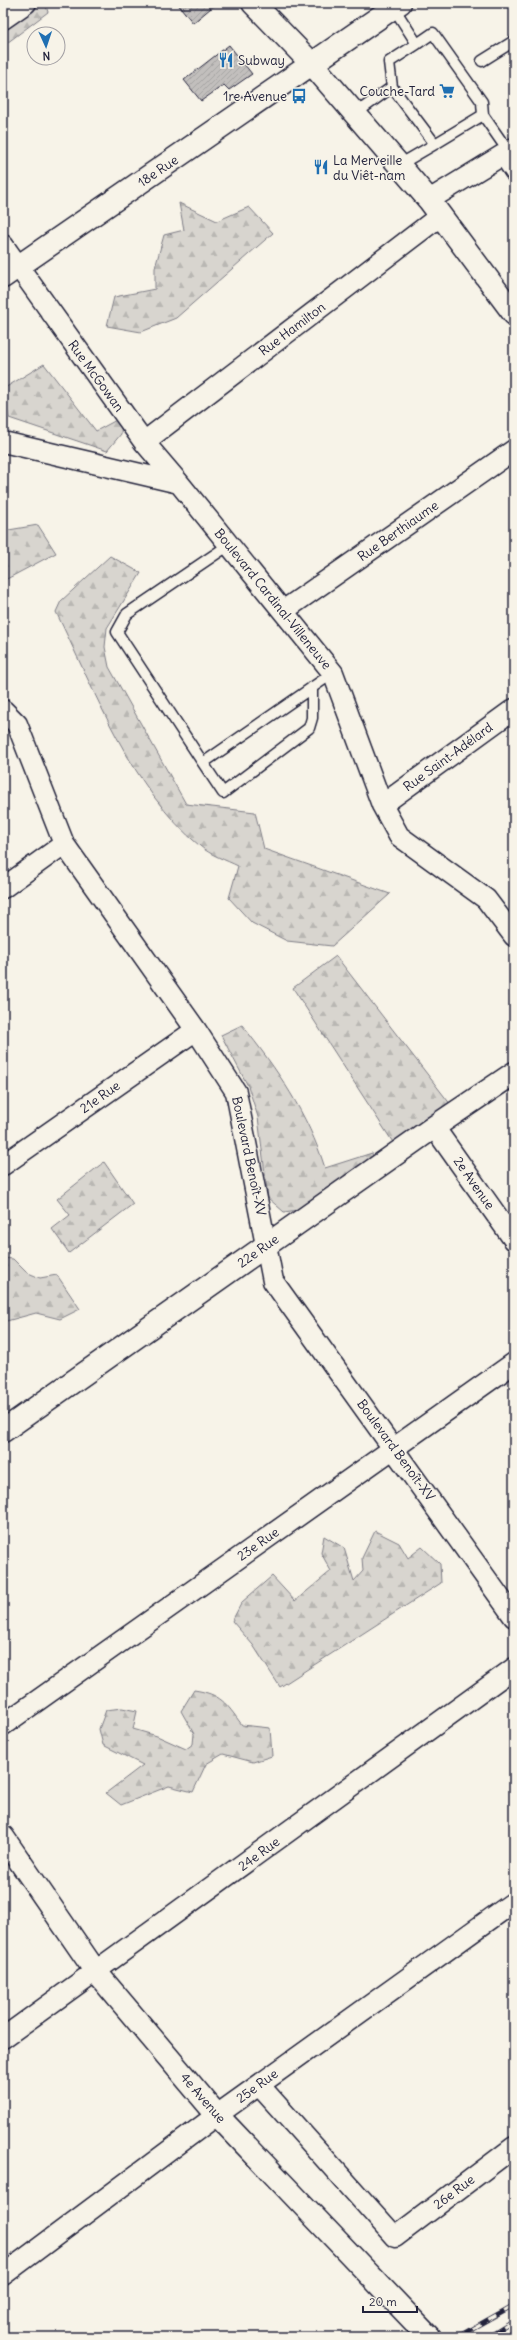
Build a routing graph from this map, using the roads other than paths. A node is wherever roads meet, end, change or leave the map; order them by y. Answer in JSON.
{"nodes":[{"id":1,"x":26,"y":3,"type":"edge"},
{"id":2,"x":253,"y":3,"type":"edge"},
{"id":3,"x":395,"y":4,"type":"edge"},
{"id":4,"x":3,"y":19,"type":"edge"},
{"id":5,"x":514,"y":41,"type":"edge"},
{"id":6,"x":417,"y":44,"type":"junction"},
{"id":7,"x":482,"y":61,"type":"dead end"},
{"id":8,"x":313,"y":65,"type":"junction"},
{"id":9,"x":392,"y":87,"type":"junction"},
{"id":10,"x":355,"y":114,"type":"junction"},
{"id":11,"x":483,"y":115,"type":"junction"},
{"id":12,"x":435,"y":144,"type":"junction"},
{"id":13,"x":507,"y":152,"type":"edge"},
{"id":14,"x":399,"y":165,"type":"junction"},
{"id":15,"x":514,"y":179,"type":"edge"},
{"id":16,"x":434,"y":208,"type":"junction"},
{"id":17,"x":3,"y":245,"type":"edge"},
{"id":18,"x":10,"y":272,"type":"edge"},
{"id":19,"x":514,"y":314,"type":"edge"},
{"id":20,"x":3,"y":442,"type":"edge"},
{"id":21,"x":144,"y":442,"type":"junction"},
{"id":22,"x":514,"y":450,"type":"edge"},
{"id":23,"x":180,"y":483,"type":"junction"},
{"id":24,"x":230,"y":545,"type":"junction"},
{"id":25,"x":283,"y":611,"type":"junction"},
{"id":26,"x":333,"y":673,"type":"junction"},
{"id":27,"x":312,"y":687,"type":"junction"},
{"id":28,"x":514,"y":709,"type":"edge"},
{"id":29,"x":3,"y":710,"type":"edge"},
{"id":30,"x":203,"y":763,"type":"junction"},
{"id":31,"x":382,"y":805,"type":"junction"},
{"id":32,"x":64,"y":844,"type":"junction"},
{"id":33,"x":3,"y":888,"type":"edge"},
{"id":34,"x":514,"y":936,"type":"edge"},
{"id":35,"x":196,"y":1030,"type":"junction"},
{"id":36,"x":514,"y":1073,"type":"edge"},
{"id":37,"x":434,"y":1126,"type":"junction"},
{"id":38,"x":3,"y":1165,"type":"edge"},
{"id":39,"x":514,"y":1240,"type":"edge"},
{"id":40,"x":267,"y":1245,"type":"junction"},
{"id":41,"x":514,"y":1363,"type":"edge"},
{"id":42,"x":3,"y":1431,"type":"edge"},
{"id":43,"x":395,"y":1448,"type":"junction"},
{"id":44,"x":514,"y":1617,"type":"edge"},
{"id":45,"x":514,"y":1668,"type":"edge"},
{"id":46,"x":3,"y":1725,"type":"edge"},
{"id":47,"x":3,"y":1837,"type":"edge"},
{"id":48,"x":514,"y":1902,"type":"edge"},
{"id":49,"x":96,"y":1972,"type":"junction"},
{"id":50,"x":3,"y":2038,"type":"edge"},
{"id":51,"x":259,"y":2085,"type":"junction"},
{"id":52,"x":217,"y":2115,"type":"junction"},
{"id":53,"x":514,"y":2147,"type":"edge"},
{"id":54,"x":3,"y":2275,"type":"edge"},
{"id":55,"x":429,"y":2337,"type":"edge"}],
"edges":[{"from":1,"to":4,"type":"street"},
{"from":2,"to":8,"type":"street"},
{"from":3,"to":6,"type":"lane"},
{"from":3,"to":8,"type":"street","name":"18e Rue"},
{"from":5,"to":7,"type":"lane"},
{"from":6,"to":9,"type":"lane"},
{"from":6,"to":11,"type":"lane"},
{"from":8,"to":10,"type":"street"},
{"from":8,"to":18,"type":"street","name":"18e Rue"},
{"from":9,"to":10,"type":"lane"},
{"from":9,"to":12,"type":"lane"},
{"from":10,"to":14,"type":"street"},
{"from":11,"to":12,"type":"lane"},
{"from":11,"to":13,"type":"lane"},
{"from":12,"to":14,"type":"lane"},
{"from":13,"to":15,"type":"lane"},
{"from":13,"to":16,"type":"street","name":"Rue Hamilton"},
{"from":14,"to":16,"type":"street"},
{"from":16,"to":19,"type":"street"},
{"from":16,"to":21,"type":"street","name":"Rue Hamilton"},
{"from":17,"to":18,"type":"street"},
{"from":18,"to":21,"type":"street","name":"Rue McGowan"},
{"from":20,"to":23,"type":"street"},
{"from":21,"to":23,"type":"street","name":"Rue McGowan"},
{"from":22,"to":25,"type":"street","name":"Rue Berthiaume"},
{"from":23,"to":24,"type":"street","name":"Boulevard Cardinal-Villeneuve"},
{"from":24,"to":25,"type":"street","name":"Boulevard Cardinal-Villeneuve"},
{"from":24,"to":30,"type":"lane"},
{"from":25,"to":26,"type":"street","name":"Boulevard Cardinal-Villeneuve"},
{"from":26,"to":27,"type":"lane"},
{"from":26,"to":31,"type":"street","name":"Boulevard Cardinal-Villeneuve"},
{"from":27,"to":30,"type":"lane"},
{"from":27,"to":30,"type":"lane"},
{"from":28,"to":31,"type":"street","name":"Rue Saint-Adélard"},
{"from":29,"to":32,"type":"street","name":"Boulevard Benoît-XV"},
{"from":31,"to":34,"type":"street","name":"Boulevard Cardinal-Villeneuve"},
{"from":32,"to":33,"type":"street"},
{"from":32,"to":35,"type":"street","name":"Boulevard Benoît-XV"},
{"from":35,"to":38,"type":"street","name":"21e Rue"},
{"from":35,"to":40,"type":"street","name":"Boulevard Benoît-XV"},
{"from":36,"to":37,"type":"street","name":"22e Rue"},
{"from":37,"to":39,"type":"street","name":"2e Avenue"},
{"from":37,"to":40,"type":"street","name":"22e Rue"},
{"from":40,"to":42,"type":"street","name":"22e Rue"},
{"from":40,"to":43,"type":"street","name":"Boulevard Benoît-XV"},
{"from":41,"to":43,"type":"street","name":"23e Rue"},
{"from":43,"to":44,"type":"street","name":"Boulevard Benoît-XV"},
{"from":43,"to":46,"type":"street","name":"23e Rue"},
{"from":45,"to":49,"type":"street","name":"24e Rue"},
{"from":47,"to":49,"type":"street","name":"4e Avenue"},
{"from":48,"to":51,"type":"street","name":"25e Rue"},
{"from":49,"to":50,"type":"street","name":"24e Rue"},
{"from":49,"to":52,"type":"street","name":"4e Avenue"},
{"from":51,"to":52,"type":"street","name":"25e Rue"},
{"from":51,"to":53,"type":"street","name":"26e Rue"},
{"from":52,"to":54,"type":"street","name":"25e Rue"},
{"from":52,"to":55,"type":"street","name":"4e Avenue"}]}
